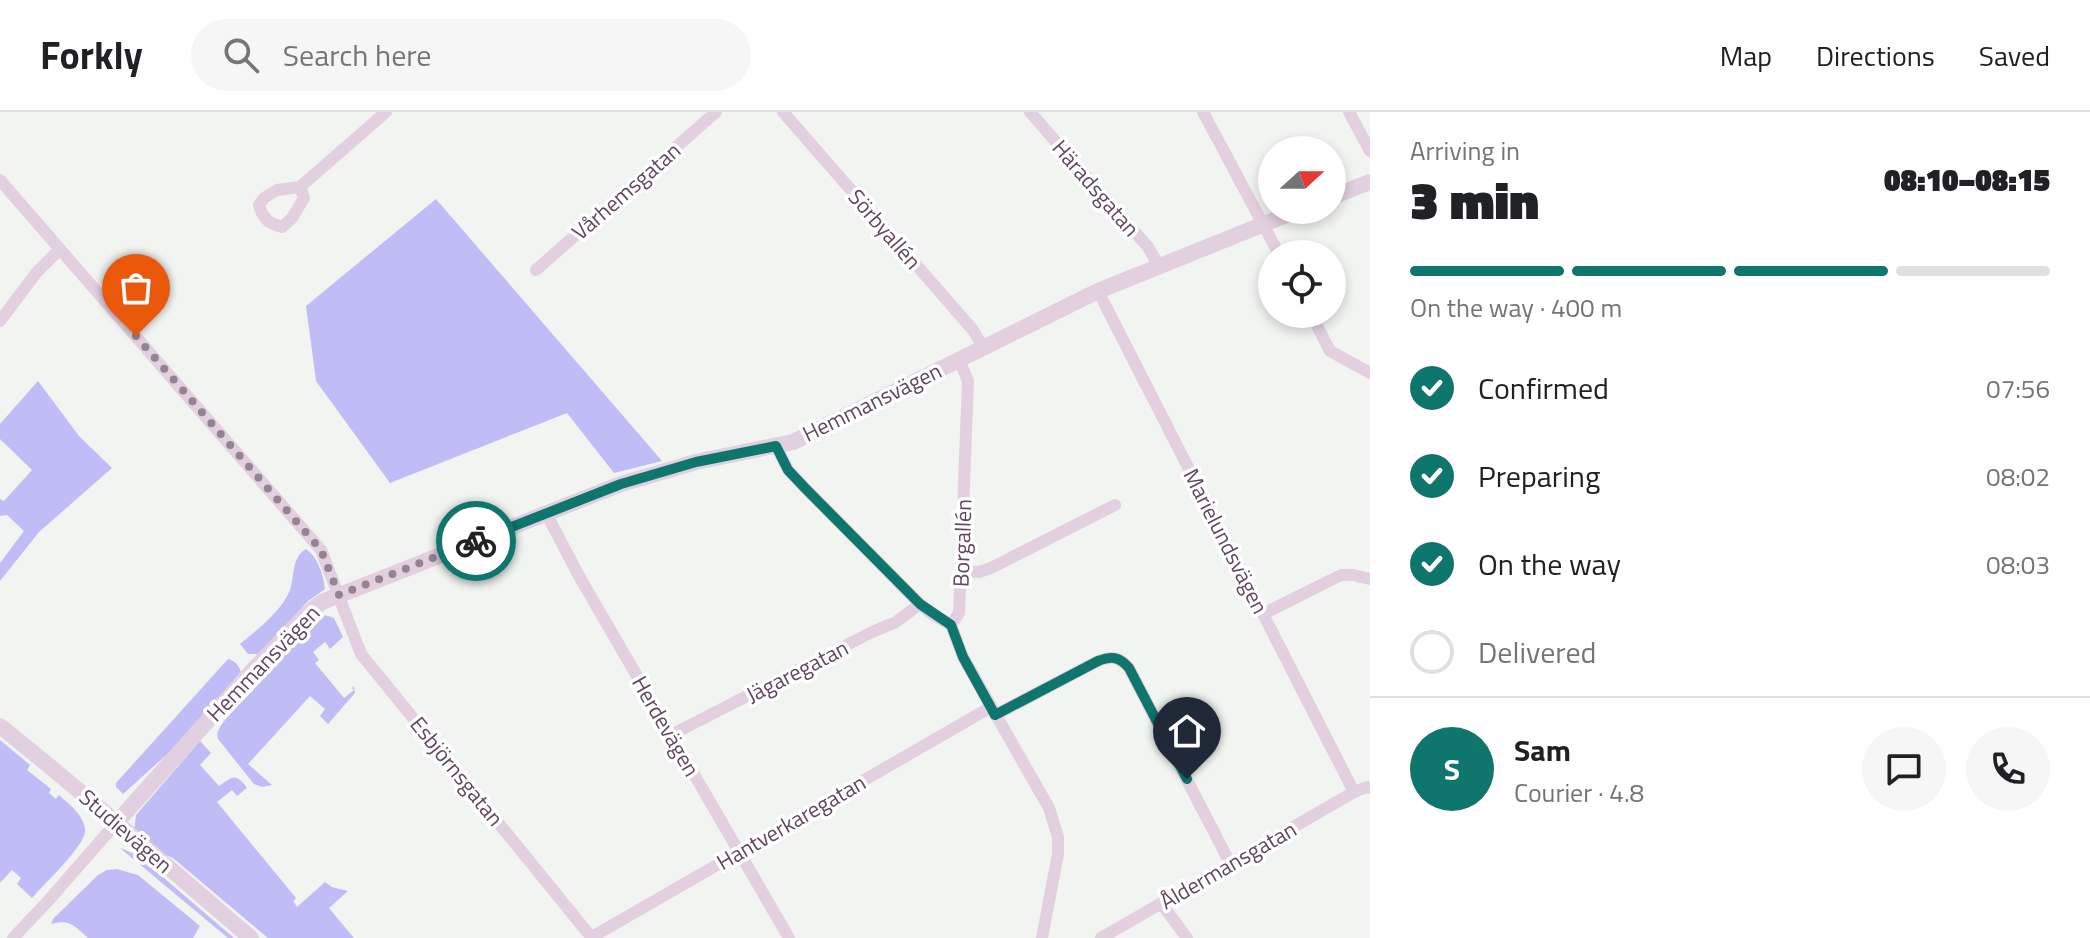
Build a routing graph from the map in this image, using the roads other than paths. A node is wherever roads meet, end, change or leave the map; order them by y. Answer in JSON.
{"nodes":[{"id":1,"x":386,"y":112,"type":"edge"},
{"id":2,"x":716,"y":112,"type":"edge"},
{"id":3,"x":783,"y":112,"type":"edge"},
{"id":4,"x":1030,"y":112,"type":"edge"},
{"id":5,"x":1203,"y":112,"type":"edge"},
{"id":6,"x":1349,"y":112,"type":"edge"},
{"id":7,"x":1370,"y":151,"type":"edge"},
{"id":8,"x":0,"y":180,"type":"edge"},
{"id":9,"x":1370,"y":182,"type":"edge"},
{"id":10,"x":300,"y":187,"type":"dead end"},
{"id":11,"x":1346,"y":191,"type":"edge"},
{"id":12,"x":1258,"y":215,"type":"edge"},
{"id":13,"x":1263,"y":224,"type":"joint"},
{"id":14,"x":1272,"y":240,"type":"edge"},
{"id":15,"x":60,"y":249,"type":"junction"},
{"id":16,"x":1159,"y":266,"type":"junction"},
{"id":17,"x":536,"y":270,"type":"dead end"},
{"id":18,"x":1098,"y":291,"type":"junction"},
{"id":19,"x":0,"y":321,"type":"edge"},
{"id":20,"x":1318,"y":328,"type":"edge"},
{"id":21,"x":983,"y":347,"type":"junction"},
{"id":22,"x":959,"y":359,"type":"junction"},
{"id":23,"x":1370,"y":373,"type":"edge"},
{"id":24,"x":776,"y":446,"type":"junction"},
{"id":25,"x":1115,"y":505,"type":"dead end"},
{"id":26,"x":546,"y":513,"type":"junction"},
{"id":27,"x":961,"y":571,"type":"junction"},
{"id":28,"x":1370,"y":579,"type":"edge"},
{"id":29,"x":339,"y":595,"type":"junction"},
{"id":30,"x":920,"y":604,"type":"junction"},
{"id":31,"x":1263,"y":614,"type":"junction"},
{"id":32,"x":951,"y":625,"type":"junction"},
{"id":33,"x":993,"y":711,"type":"junction"},
{"id":34,"x":0,"y":726,"type":"edge"},
{"id":35,"x":671,"y":735,"type":"junction"},
{"id":36,"x":1370,"y":788,"type":"edge"},
{"id":37,"x":1354,"y":792,"type":"junction"},
{"id":38,"x":117,"y":822,"type":"junction"},
{"id":39,"x":738,"y":852,"type":"junction"},
{"id":40,"x":1230,"y":863,"type":"junction"},
{"id":41,"x":1161,"y":903,"type":"junction"},
{"id":42,"x":13,"y":938,"type":"edge"},
{"id":43,"x":251,"y":938,"type":"edge"},
{"id":44,"x":592,"y":938,"type":"edge"},
{"id":45,"x":789,"y":938,"type":"edge"},
{"id":46,"x":1042,"y":938,"type":"edge"},
{"id":47,"x":1101,"y":938,"type":"edge"},
{"id":48,"x":1187,"y":938,"type":"edge"}],
"edges":[{"from":1,"to":10,"type":"street"},
{"from":2,"to":17,"type":"street","name":"Vårhemsgatan"},
{"from":3,"to":21,"type":"street","name":"Sörbyallén"},
{"from":4,"to":16,"type":"street","name":"Häradsgatan"},
{"from":5,"to":12,"type":"street"},
{"from":6,"to":7,"type":"street"},
{"from":8,"to":15,"type":"street","name":"Esbjörnsgatan"},
{"from":9,"to":11,"type":"street"},
{"from":13,"to":14,"type":"street"},
{"from":13,"to":16,"type":"street","name":"Hemmansvägen"},
{"from":15,"to":19,"type":"street"},
{"from":15,"to":29,"type":"street","name":"Esbjörnsgatan"},
{"from":16,"to":18,"type":"street","name":"Hemmansvägen"},
{"from":18,"to":21,"type":"street","name":"Hemmansvägen"},
{"from":18,"to":31,"type":"street","name":"Marielundsvägen"},
{"from":20,"to":23,"type":"street"},
{"from":21,"to":22,"type":"street","name":"Hemmansvägen"},
{"from":22,"to":24,"type":"street","name":"Hemmansvägen"},
{"from":22,"to":27,"type":"street","name":"Borgallén"},
{"from":24,"to":26,"type":"street","name":"Hemmansvägen"},
{"from":24,"to":30,"type":"street"},
{"from":25,"to":27,"type":"street"},
{"from":26,"to":29,"type":"street","name":"Hemmansvägen"},
{"from":26,"to":35,"type":"street","name":"Herdevägen"},
{"from":27,"to":32,"type":"street","name":"Borgallén"},
{"from":28,"to":31,"type":"street"},
{"from":29,"to":38,"type":"street","name":"Hemmansvägen"},
{"from":29,"to":44,"type":"street","name":"Esbjörnsgatan"},
{"from":30,"to":32,"type":"street"},
{"from":30,"to":35,"type":"street","name":"Jägaregatan"},
{"from":31,"to":37,"type":"street","name":"Marielundsvägen"},
{"from":32,"to":33,"type":"street"},
{"from":33,"to":39,"type":"street","name":"Hantverkaregatan"},
{"from":33,"to":40,"type":"street","name":"Hantverkaregatan"},
{"from":33,"to":46,"type":"street"},
{"from":34,"to":38,"type":"street","name":"Studievägen"},
{"from":35,"to":39,"type":"street","name":"Herdevägen"},
{"from":36,"to":37,"type":"street","name":"Åldermansgatan"},
{"from":37,"to":40,"type":"street","name":"Åldermansgatan"},
{"from":38,"to":42,"type":"street","name":"Hemmansvägen"},
{"from":38,"to":43,"type":"street","name":"Studievägen"},
{"from":39,"to":44,"type":"street","name":"Hantverkaregatan"},
{"from":39,"to":45,"type":"street","name":"Herdevägen"},
{"from":40,"to":41,"type":"street","name":"Åldermansgatan"},
{"from":41,"to":47,"type":"street","name":"Åldermansgatan"},
{"from":41,"to":48,"type":"street"}]}
